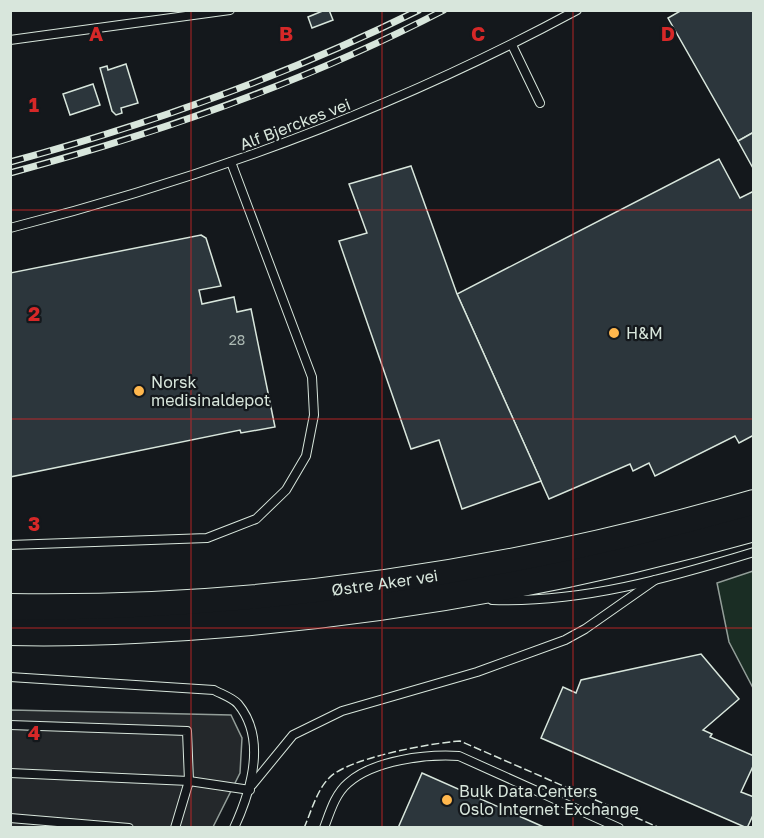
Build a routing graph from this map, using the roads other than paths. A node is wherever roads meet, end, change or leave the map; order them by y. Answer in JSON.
{"nodes":[{"id":1,"x":230,"y":10,"type":"edge"},
{"id":2,"x":577,"y":10,"type":"edge"},
{"id":3,"x":10,"y":40,"type":"edge"},
{"id":4,"x":512,"y":45,"type":"junction"},
{"id":5,"x":540,"y":103,"type":"dead end"},
{"id":6,"x":231,"y":162,"type":"junction"},
{"id":7,"x":10,"y":228,"type":"edge"},
{"id":8,"x":753,"y":503,"type":"edge"},
{"id":9,"x":753,"y":528,"type":"edge"},
{"id":10,"x":10,"y":545,"type":"edge"},
{"id":11,"x":753,"y":552,"type":"edge"},
{"id":12,"x":655,"y":580,"type":"junction"},
{"id":13,"x":449,"y":598,"type":"junction"},
{"id":14,"x":10,"y":607,"type":"edge"},
{"id":15,"x":10,"y":632,"type":"edge"},
{"id":16,"x":10,"y":677,"type":"edge"},
{"id":17,"x":10,"y":725,"type":"edge"},
{"id":18,"x":10,"y":774,"type":"edge"},
{"id":19,"x":189,"y":781,"type":"junction"},
{"id":20,"x":251,"y":788,"type":"junction"},
{"id":21,"x":10,"y":818,"type":"edge"},
{"id":22,"x":129,"y":828,"type":"edge"},
{"id":23,"x":176,"y":828,"type":"edge"},
{"id":24,"x":234,"y":828,"type":"edge"},
{"id":25,"x":324,"y":828,"type":"edge"},
{"id":26,"x":618,"y":828,"type":"edge"}],
"edges":[{"from":1,"to":3,"type":"lane"},
{"from":2,"to":4,"type":"lane","name":"Alf Bjerckes vei"},
{"from":4,"to":5,"type":"lane"},
{"from":4,"to":6,"type":"lane","name":"Alf Bjerckes vei"},
{"from":6,"to":7,"type":"lane","name":"Alf Bjerckes vei"},
{"from":6,"to":10,"type":"lane"},
{"from":8,"to":14,"type":"highway","name":"Østre Aker vei"},
{"from":9,"to":13,"type":"highway","name":"Østre Aker vei"},
{"from":11,"to":12,"type":"lane"},
{"from":12,"to":13,"type":"lane"},
{"from":12,"to":20,"type":"lane"},
{"from":13,"to":15,"type":"highway","name":"Østre Aker vei"},
{"from":16,"to":20,"type":"lane"},
{"from":17,"to":19,"type":"lane"},
{"from":18,"to":19,"type":"lane"},
{"from":19,"to":20,"type":"lane"},
{"from":19,"to":23,"type":"lane"},
{"from":20,"to":24,"type":"lane"},
{"from":21,"to":22,"type":"lane"},
{"from":25,"to":26,"type":"lane"}]}
